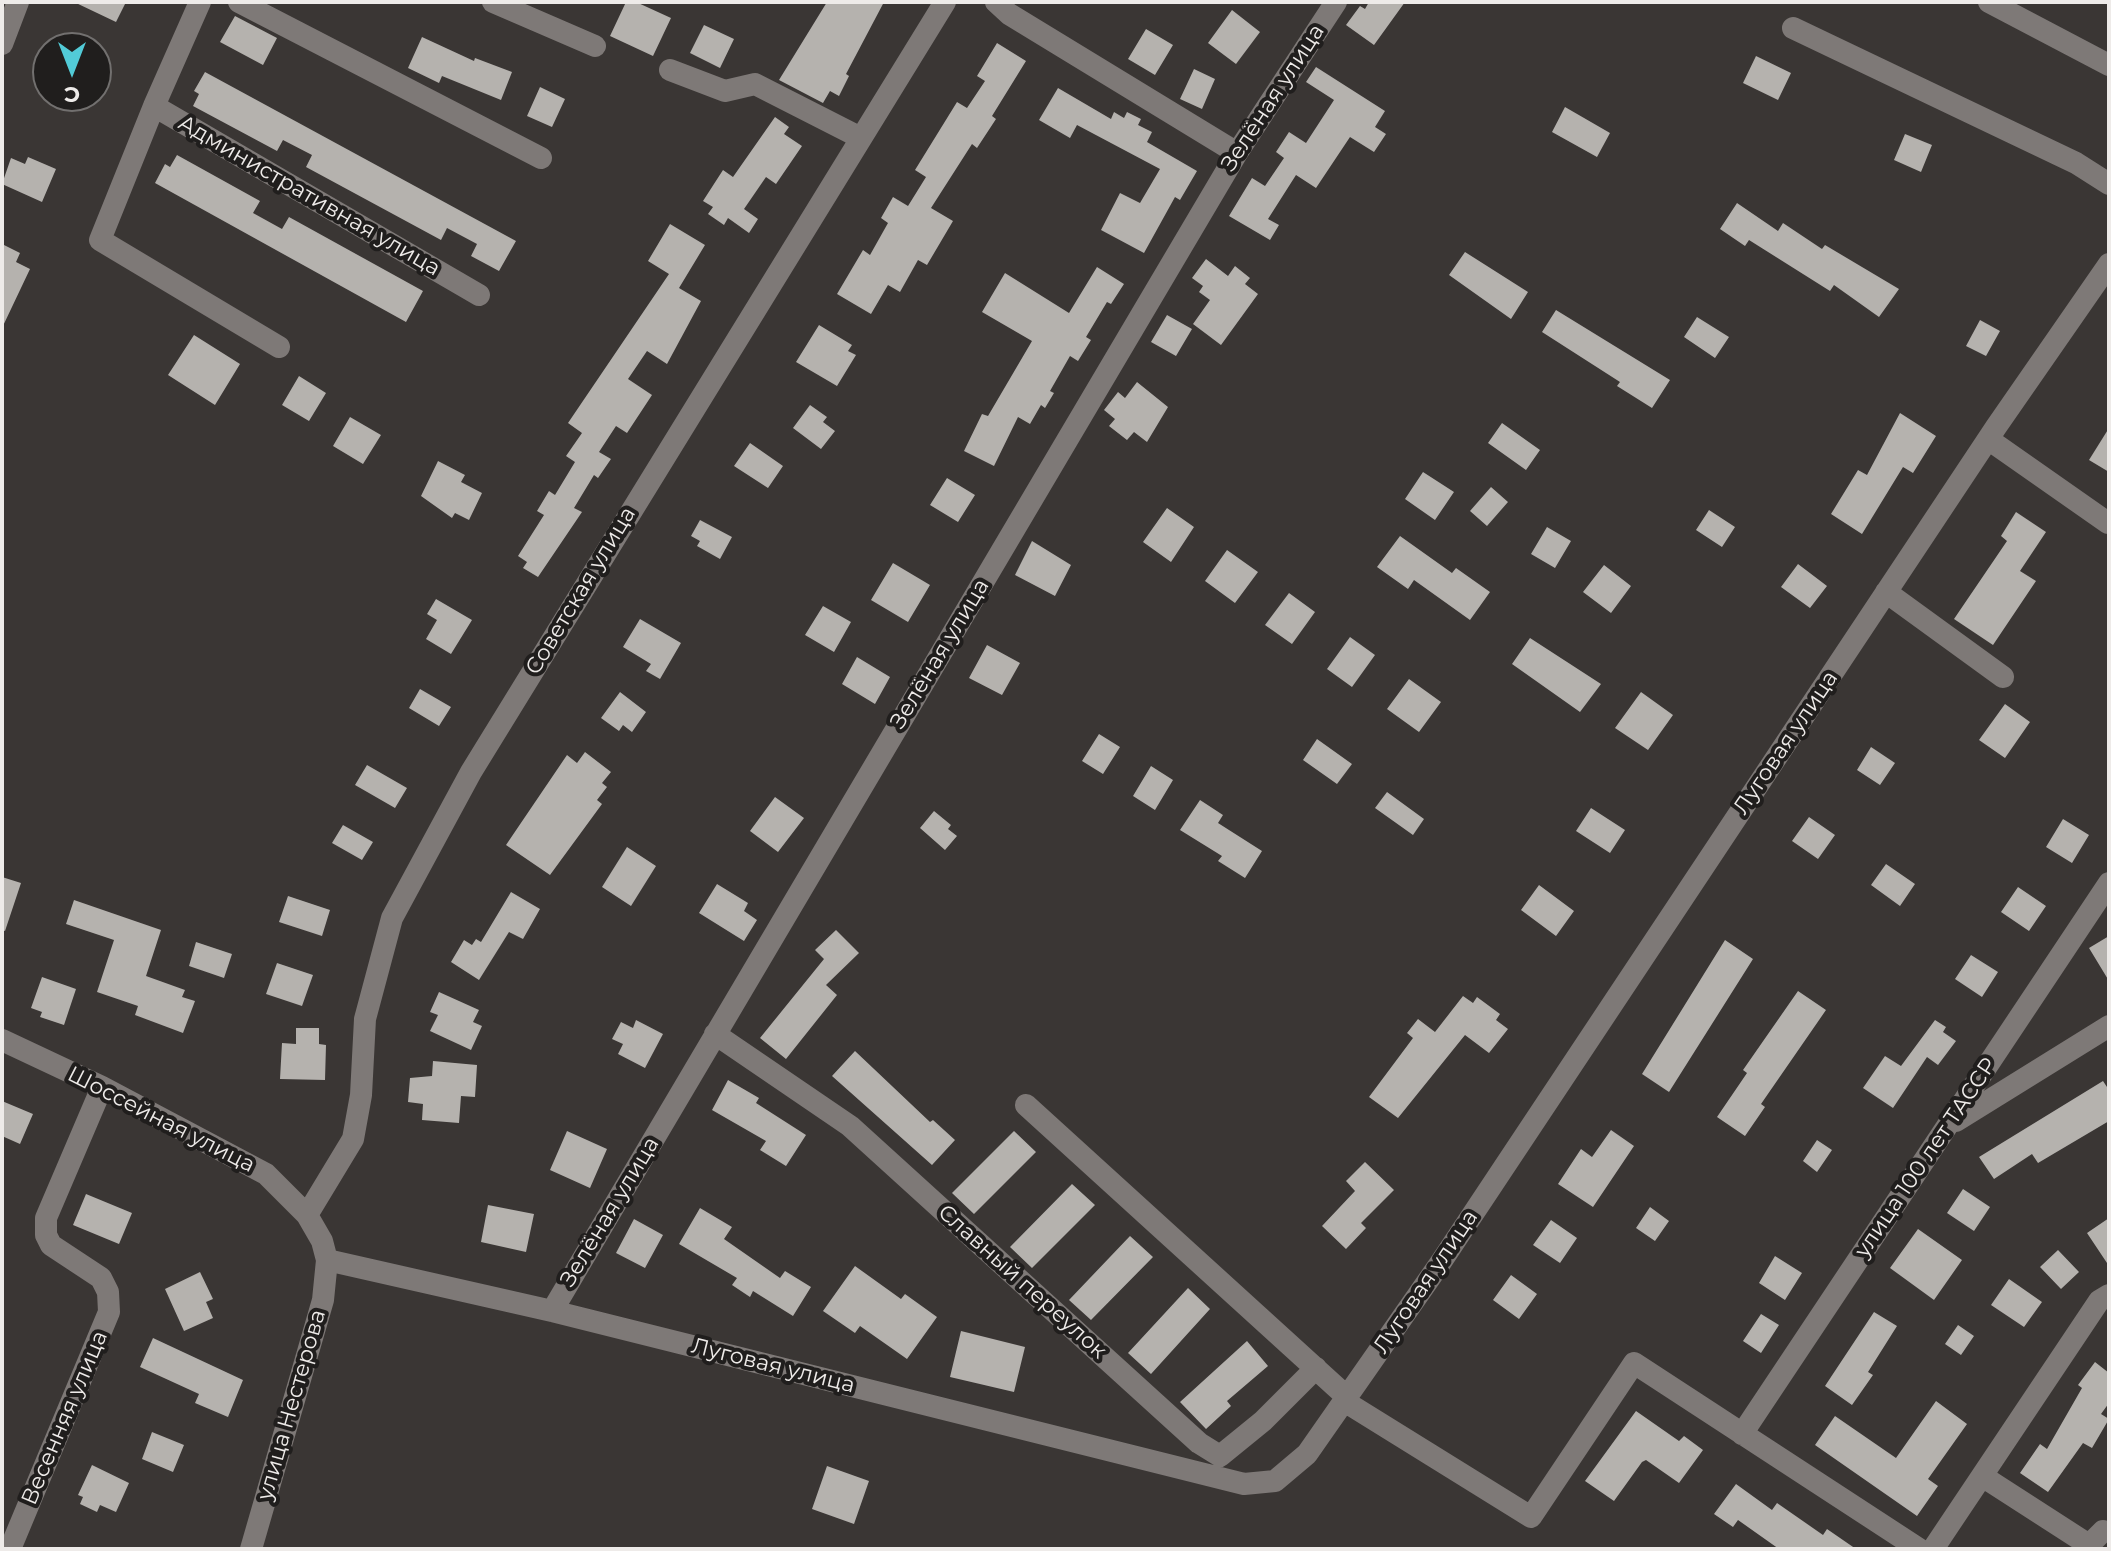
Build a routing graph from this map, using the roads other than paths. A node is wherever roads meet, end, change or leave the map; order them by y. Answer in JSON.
{"nodes":[{"id":1,"x":18,"y":2,"type":"edge"},
{"id":2,"x":200,"y":2,"type":"edge"},
{"id":3,"x":239,"y":2,"type":"edge"},
{"id":4,"x":493,"y":2,"type":"edge"},
{"id":5,"x":945,"y":2,"type":"edge"},
{"id":6,"x":996,"y":2,"type":"edge"},
{"id":7,"x":1336,"y":2,"type":"edge"},
{"id":8,"x":1989,"y":2,"type":"edge"},
{"id":9,"x":1793,"y":28,"type":"dead end"},
{"id":10,"x":2,"y":44,"type":"edge"},
{"id":11,"x":595,"y":46,"type":"dead end"},
{"id":12,"x":2109,"y":65,"type":"edge"},
{"id":13,"x":670,"y":70,"type":"dead end"},
{"id":14,"x":154,"y":106,"type":"junction"},
{"id":15,"x":861,"y":138,"type":"junction"},
{"id":16,"x":1237,"y":153,"type":"junction"},
{"id":17,"x":541,"y":158,"type":"dead end"},
{"id":18,"x":2109,"y":184,"type":"edge"},
{"id":19,"x":2109,"y":264,"type":"edge"},
{"id":20,"x":479,"y":295,"type":"dead end"},
{"id":21,"x":279,"y":347,"type":"dead end"},
{"id":22,"x":1988,"y":439,"type":"junction"},
{"id":23,"x":2108,"y":523,"type":"edge"},
{"id":24,"x":1886,"y":592,"type":"junction"},
{"id":25,"x":2003,"y":677,"type":"dead end"},
{"id":26,"x":2109,"y":883,"type":"edge"},
{"id":27,"x":2109,"y":1026,"type":"edge"},
{"id":28,"x":715,"y":1034,"type":"junction"},
{"id":29,"x":2,"y":1040,"type":"edge"},
{"id":30,"x":102,"y":1087,"type":"junction"},
{"id":31,"x":1026,"y":1105,"type":"dead end"},
{"id":32,"x":1948,"y":1125,"type":"junction"},
{"id":33,"x":307,"y":1215,"type":"junction"},
{"id":34,"x":327,"y":1260,"type":"junction"},
{"id":35,"x":2109,"y":1295,"type":"edge"},
{"id":36,"x":552,"y":1311,"type":"junction"},
{"id":37,"x":1316,"y":1368,"type":"junction"},
{"id":38,"x":1346,"y":1399,"type":"junction"},
{"id":39,"x":1742,"y":1434,"type":"junction"},
{"id":40,"x":1982,"y":1476,"type":"junction"},
{"id":41,"x":2103,"y":1531,"type":"dead end"},
{"id":42,"x":10,"y":1549,"type":"edge"},
{"id":43,"x":251,"y":1549,"type":"edge"},
{"id":44,"x":1919,"y":1549,"type":"edge"},
{"id":45,"x":1933,"y":1549,"type":"edge"}],
"edges":[{"from":1,"to":10,"type":"street"},
{"from":2,"to":14,"type":"street","name":"Административная улица"},
{"from":3,"to":17,"type":"street"},
{"from":4,"to":11,"type":"street"},
{"from":5,"to":15,"type":"street","name":"Советская улица"},
{"from":6,"to":16,"type":"street"},
{"from":7,"to":16,"type":"street","name":"Зелёная улица"},
{"from":8,"to":12,"type":"street"},
{"from":9,"to":18,"type":"street"},
{"from":13,"to":15,"type":"street"},
{"from":14,"to":20,"type":"street","name":"Административная улица"},
{"from":14,"to":21,"type":"street"},
{"from":15,"to":33,"type":"street","name":"Советская улица"},
{"from":16,"to":28,"type":"street","name":"Зелёная улица"},
{"from":19,"to":22,"type":"street","name":"Луговая улица"},
{"from":22,"to":23,"type":"street"},
{"from":22,"to":24,"type":"street","name":"Луговая улица"},
{"from":24,"to":25,"type":"street"},
{"from":24,"to":38,"type":"street","name":"Луговая улица"},
{"from":26,"to":32,"type":"street","name":"улица 100 лет ТАССР"},
{"from":27,"to":32,"type":"street"},
{"from":28,"to":36,"type":"street","name":"Зелёная улица"},
{"from":28,"to":37,"type":"street","name":"Славный переулок"},
{"from":29,"to":30,"type":"street","name":"Шоссейная улица"},
{"from":30,"to":33,"type":"street","name":"Шоссейная улица"},
{"from":30,"to":42,"type":"street","name":"Весенняя улица"},
{"from":31,"to":37,"type":"street"},
{"from":32,"to":39,"type":"street","name":"улица 100 лет ТАССР"},
{"from":33,"to":34,"type":"street","name":"Шоссейная улица"},
{"from":34,"to":36,"type":"street","name":"Луговая улица"},
{"from":34,"to":43,"type":"street","name":"улица Нестерова"},
{"from":35,"to":40,"type":"street"},
{"from":36,"to":38,"type":"street","name":"Луговая улица"},
{"from":37,"to":38,"type":"street"},
{"from":38,"to":39,"type":"street"},
{"from":39,"to":44,"type":"street"},
{"from":40,"to":41,"type":"street"},
{"from":40,"to":45,"type":"street"}]}
